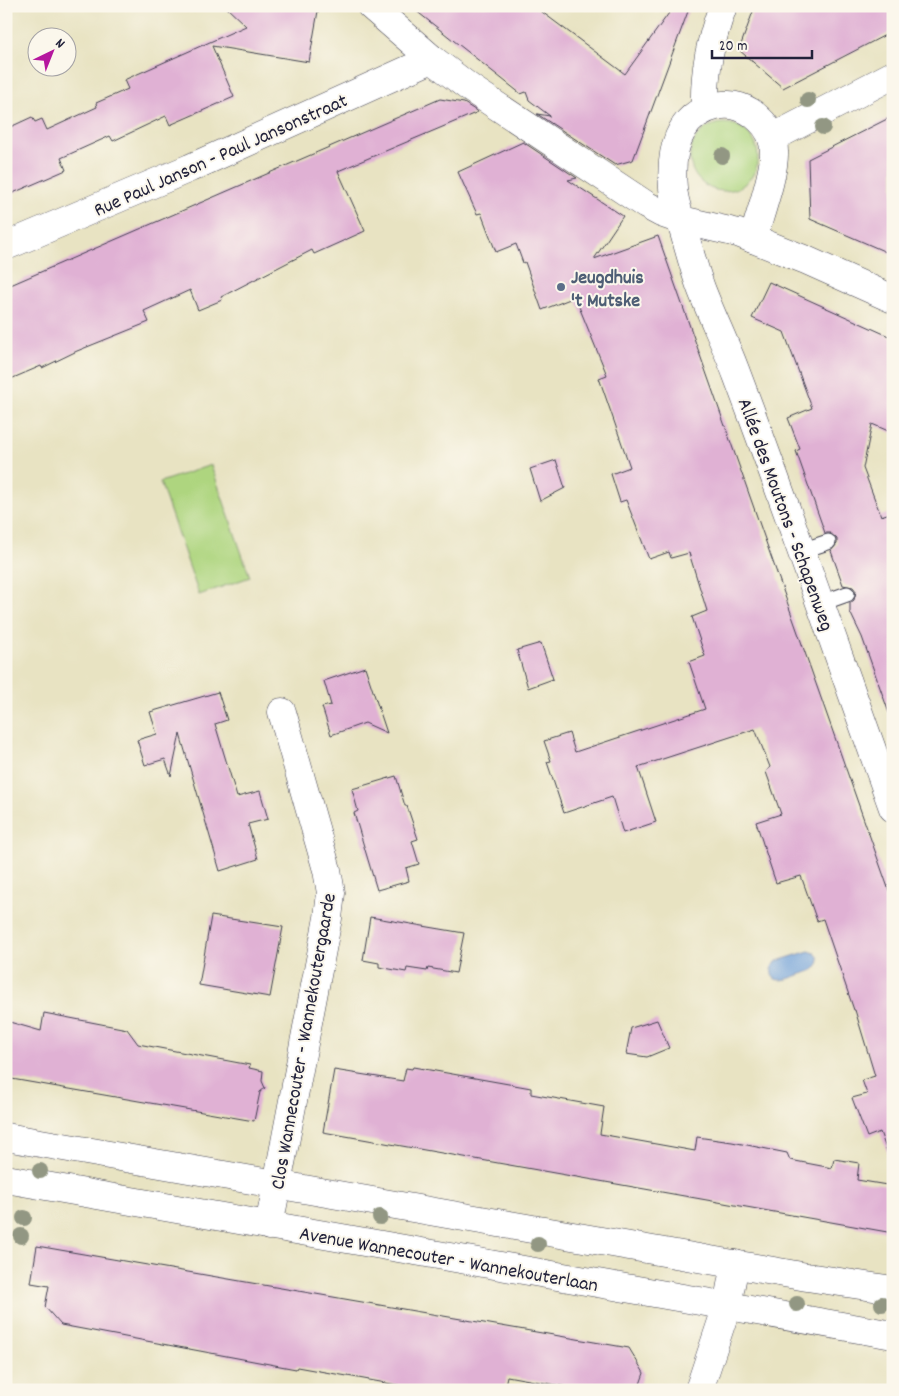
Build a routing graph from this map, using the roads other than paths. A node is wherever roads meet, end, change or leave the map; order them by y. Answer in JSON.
{"nodes":[{"id":1,"x":371,"y":6,"type":"edge"},
{"id":2,"x":723,"y":6,"type":"edge"},
{"id":3,"x":432,"y":59,"type":"junction"},
{"id":4,"x":893,"y":75,"type":"edge"},
{"id":5,"x":705,"y":108,"type":"junction"},
{"id":6,"x":772,"y":138,"type":"junction"},
{"id":7,"x":681,"y":220,"type":"junction"},
{"id":8,"x":753,"y":239,"type":"junction"},
{"id":9,"x":6,"y":246,"type":"edge"},
{"id":10,"x":893,"y":299,"type":"edge"},
{"id":11,"x":828,"y":542,"type":"dead end"},
{"id":12,"x":801,"y":551,"type":"junction"},
{"id":13,"x":847,"y":594,"type":"dead end"},
{"id":14,"x":819,"y":604,"type":"junction"},
{"id":15,"x":282,"y":712,"type":"dead end"},
{"id":16,"x":887,"y":772,"type":"edge"},
{"id":17,"x":893,"y":808,"type":"edge"},
{"id":18,"x":6,"y":1137,"type":"edge"},
{"id":19,"x":6,"y":1179,"type":"edge"},
{"id":20,"x":277,"y":1184,"type":"junction"},
{"id":21,"x":269,"y":1226,"type":"junction"},
{"id":22,"x":735,"y":1264,"type":"junction"},
{"id":23,"x":893,"y":1290,"type":"edge"},
{"id":24,"x":727,"y":1306,"type":"junction"},
{"id":25,"x":893,"y":1335,"type":"edge"},
{"id":26,"x":698,"y":1390,"type":"edge"}],
"edges":[{"from":1,"to":3,"type":"street"},
{"from":2,"to":5,"type":"street"},
{"from":3,"to":7,"type":"street"},
{"from":3,"to":9,"type":"street","name":"Rue Paul Janson - Paul Jansonstraat"},
{"from":4,"to":6,"type":"street"},
{"from":5,"to":6,"type":"street"},
{"from":5,"to":7,"type":"street"},
{"from":6,"to":8,"type":"street"},
{"from":7,"to":8,"type":"street"},
{"from":7,"to":12,"type":"street","name":"Allée des Moutons - Schapenweg"},
{"from":8,"to":10,"type":"street"},
{"from":11,"to":12,"type":"lane"},
{"from":12,"to":14,"type":"street","name":"Allée des Moutons - Schapenweg"},
{"from":13,"to":14,"type":"lane"},
{"from":14,"to":16,"type":"street","name":"Allée des Moutons - Schapenweg"},
{"from":15,"to":20,"type":"street","name":"Clos Wannecouter - Wannekoutergaarde"},
{"from":16,"to":17,"type":"street","name":"Allée des Moutons - Schapenweg"},
{"from":18,"to":20,"type":"street"},
{"from":19,"to":21,"type":"street","name":"Avenue Wannecouter - Wannekouterlaan"},
{"from":20,"to":21,"type":"street","name":"Clos Wannecouter - Wannekoutergaarde"},
{"from":20,"to":22,"type":"street"},
{"from":21,"to":24,"type":"street","name":"Avenue Wannecouter - Wannekouterlaan"},
{"from":22,"to":23,"type":"street"},
{"from":22,"to":24,"type":"street"},
{"from":24,"to":25,"type":"street","name":"Avenue Wannecouter - Wannekouterlaan"},
{"from":24,"to":26,"type":"street"}]}
